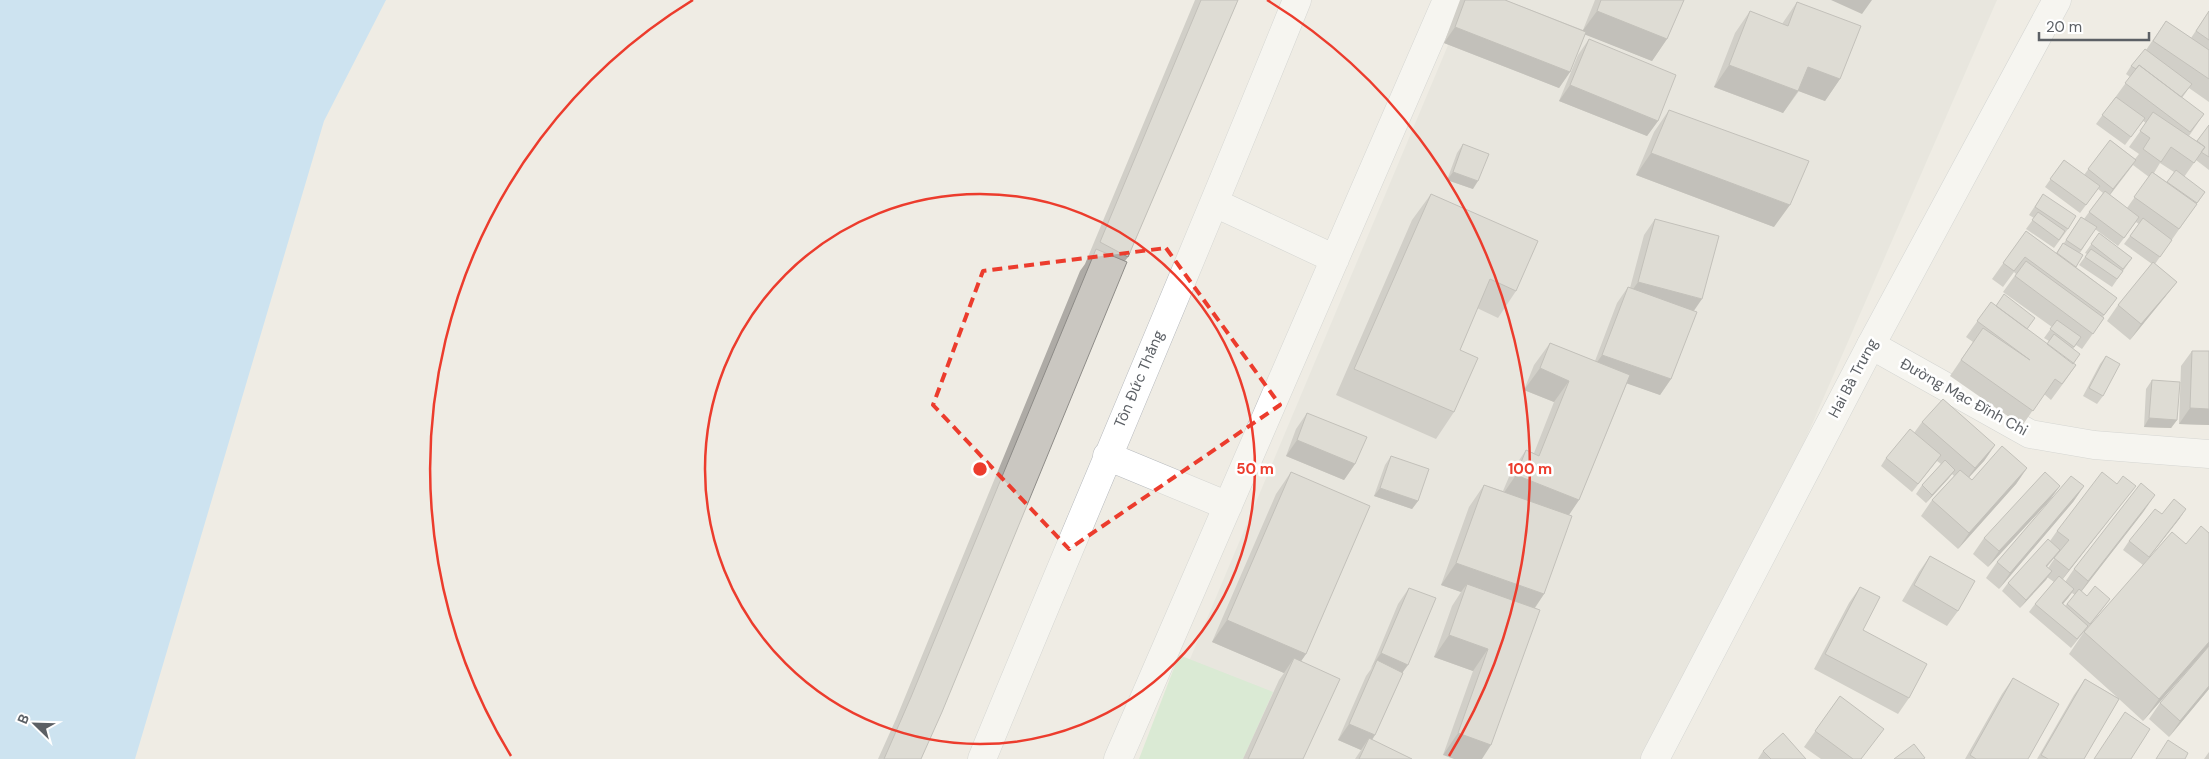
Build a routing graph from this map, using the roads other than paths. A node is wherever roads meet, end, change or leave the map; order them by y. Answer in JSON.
{"nodes":[{"id":1,"x":1297,"y":0,"type":"edge"},
{"id":2,"x":1447,"y":0,"type":"edge"},
{"id":3,"x":2057,"y":0,"type":"edge"},
{"id":4,"x":1215,"y":203,"type":"junction"},
{"id":5,"x":1335,"y":259,"type":"junction"},
{"id":6,"x":1870,"y":345,"type":"junction"},
{"id":7,"x":2209,"y":454,"type":"edge"},
{"id":8,"x":1107,"y":456,"type":"junction"},
{"id":9,"x":1228,"y":506,"type":"junction"},
{"id":10,"x":982,"y":759,"type":"edge"},
{"id":11,"x":1118,"y":759,"type":"edge"},
{"id":12,"x":1655,"y":759,"type":"edge"}],
"edges":[{"from":1,"to":4,"type":"street","name":"Tôn Đức Thắng"},
{"from":2,"to":5,"type":"street"},
{"from":3,"to":6,"type":"street","name":"Hai Bà Trưng"},
{"from":4,"to":5,"type":"street"},
{"from":4,"to":8,"type":"street","name":"Tôn Đức Thắng"},
{"from":5,"to":9,"type":"street"},
{"from":6,"to":7,"type":"street","name":"Đường Mạc Đĩnh Chi"},
{"from":6,"to":12,"type":"street","name":"Hai Bà Trưng"},
{"from":8,"to":9,"type":"street"},
{"from":8,"to":10,"type":"street","name":"Tôn Đức Thắng"},
{"from":9,"to":11,"type":"street"}]}
